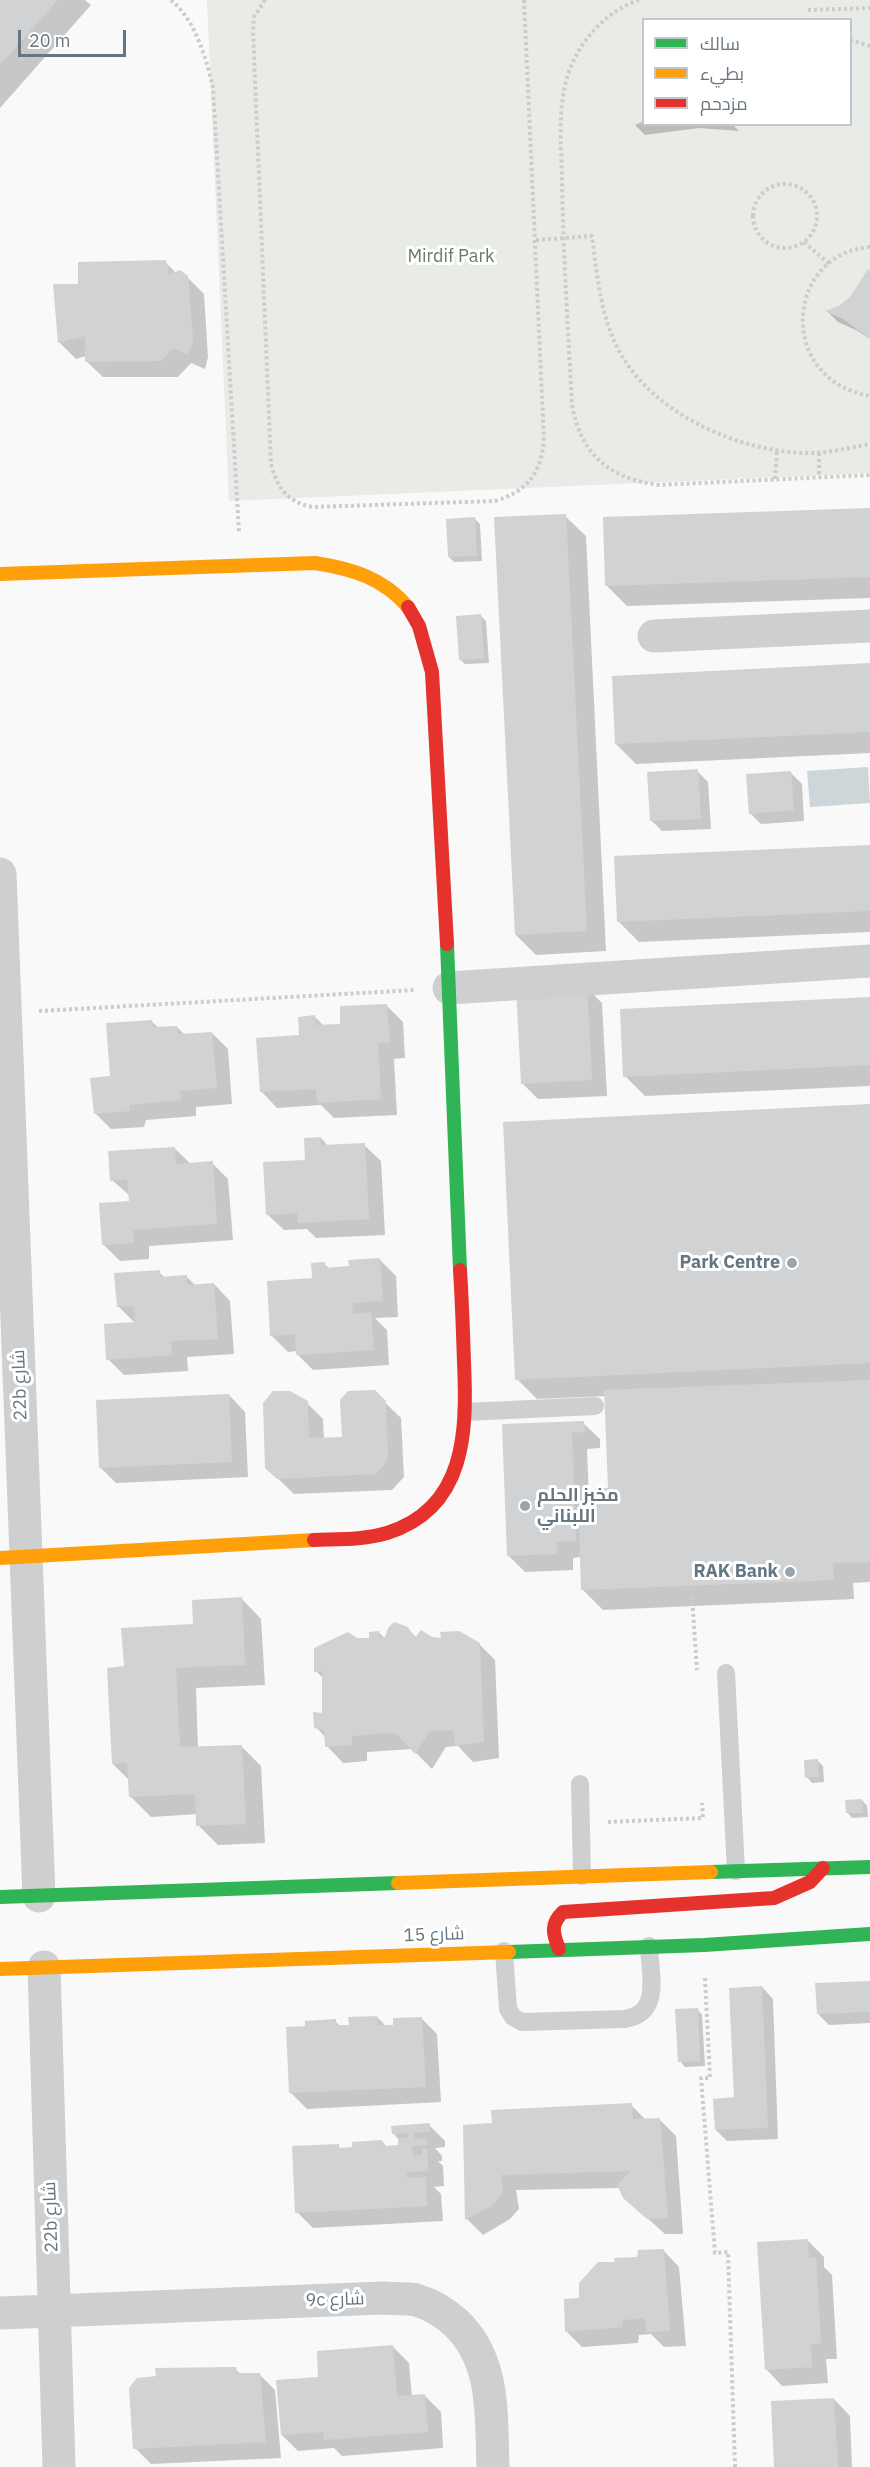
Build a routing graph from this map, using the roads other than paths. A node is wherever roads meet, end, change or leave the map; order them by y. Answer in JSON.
{"nodes":[{"id":1,"x":0,"y":574,"type":"edge"},
{"id":2,"x":870,"y":626,"type":"edge"},
{"id":3,"x":654,"y":636,"type":"dead end"},
{"id":4,"x":0,"y":874,"type":"edge"},
{"id":5,"x":870,"y":961,"type":"edge"},
{"id":6,"x":448,"y":988,"type":"junction"},
{"id":7,"x":595,"y":1406,"type":"dead end"},
{"id":8,"x":466,"y":1412,"type":"junction"},
{"id":9,"x":13,"y":1558,"type":"edge"},
{"id":10,"x":726,"y":1673,"type":"dead end"},
{"id":11,"x":579,"y":1784,"type":"dead end"},
{"id":12,"x":870,"y":1867,"type":"edge"},
{"id":13,"x":823,"y":1868,"type":"junction"},
{"id":14,"x":736,"y":1871,"type":"junction"},
{"id":15,"x":582,"y":1876,"type":"junction"},
{"id":16,"x":39,"y":1896,"type":"junction"},
{"id":17,"x":0,"y":1897,"type":"edge"},
{"id":18,"x":870,"y":1934,"type":"edge"},
{"id":19,"x":649,"y":1946,"type":"junction"},
{"id":20,"x":558,"y":1949,"type":"junction"},
{"id":21,"x":504,"y":1951,"type":"junction"},
{"id":22,"x":44,"y":1967,"type":"junction"},
{"id":23,"x":0,"y":1969,"type":"edge"},
{"id":24,"x":54,"y":2311,"type":"junction"},
{"id":25,"x":0,"y":2313,"type":"edge"},
{"id":26,"x":59,"y":2467,"type":"edge"},
{"id":27,"x":493,"y":2467,"type":"edge"}],
"edges":[{"from":1,"to":6,"type":"street"},
{"from":2,"to":3,"type":"street"},
{"from":4,"to":9,"type":"street","name":"22b شارع"},
{"from":5,"to":6,"type":"street"},
{"from":6,"to":8,"type":"street"},
{"from":7,"to":8,"type":"lane"},
{"from":8,"to":9,"type":"street"},
{"from":9,"to":16,"type":"street","name":"22b شارع"},
{"from":10,"to":14,"type":"lane"},
{"from":11,"to":15,"type":"lane"},
{"from":12,"to":13,"type":"street"},
{"from":13,"to":14,"type":"street"},
{"from":13,"to":20,"type":"street"},
{"from":14,"to":15,"type":"street"},
{"from":15,"to":16,"type":"street"},
{"from":16,"to":17,"type":"street"},
{"from":18,"to":19,"type":"street","name":"شارع 15"},
{"from":19,"to":20,"type":"street","name":"شارع 15"},
{"from":19,"to":21,"type":"lane"},
{"from":20,"to":21,"type":"street","name":"شارع 15"},
{"from":21,"to":22,"type":"street","name":"شارع 15"},
{"from":22,"to":23,"type":"street","name":"شارع 15"},
{"from":22,"to":24,"type":"street","name":"22b شارع"},
{"from":24,"to":25,"type":"street","name":"9c شارع"},
{"from":24,"to":26,"type":"street","name":"22b شارع"},
{"from":24,"to":27,"type":"street","name":"9c شارع"}]}
